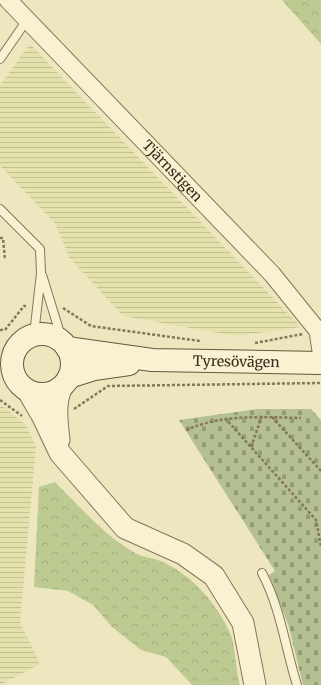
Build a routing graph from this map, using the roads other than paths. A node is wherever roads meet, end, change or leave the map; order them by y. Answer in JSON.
{"nodes":[{"id":1,"x":8,"y":0,"type":"edge"},
{"id":2,"x":27,"y":20,"type":"junction"},
{"id":3,"x":0,"y":59,"type":"edge"},
{"id":4,"x":0,"y":209,"type":"edge"},
{"id":5,"x":41,"y":273,"type":"junction"},
{"id":6,"x":34,"y":335,"type":"junction"},
{"id":7,"x":65,"y":345,"type":"junction"},
{"id":8,"x":8,"y":351,"type":"edge"},
{"id":9,"x":321,"y":351,"type":"edge"},
{"id":10,"x":152,"y":360,"type":"junction"},
{"id":11,"x":321,"y":363,"type":"edge"},
{"id":12,"x":7,"y":372,"type":"edge"},
{"id":13,"x":65,"y":382,"type":"junction"},
{"id":14,"x":28,"y":391,"type":"junction"},
{"id":15,"x":50,"y":416,"type":"junction"},
{"id":16,"x":262,"y":573,"type":"dead end"},
{"id":17,"x":255,"y":685,"type":"edge"},
{"id":18,"x":297,"y":685,"type":"edge"}],
"edges":[{"from":1,"to":2,"type":"street","name":"Tjärnstigen"},
{"from":2,"to":3,"type":"lane"},
{"from":2,"to":9,"type":"street","name":"Tjärnstigen"},
{"from":4,"to":5,"type":"lane"},
{"from":5,"to":6,"type":"lane"},
{"from":5,"to":7,"type":"lane"},
{"from":6,"to":7,"type":"main road","name":"Tyresövägen"},
{"from":6,"to":8,"type":"main road"},
{"from":7,"to":10,"type":"main road","name":"Tyresövägen"},
{"from":7,"to":13,"type":"main road"},
{"from":8,"to":12,"type":"main road"},
{"from":10,"to":11,"type":"main road","name":"Tyresövägen"},
{"from":10,"to":13,"type":"main road","name":"Tyresövägen"},
{"from":12,"to":14,"type":"main road"},
{"from":13,"to":14,"type":"main road","name":"Tyresövägen"},
{"from":13,"to":15,"type":"street"},
{"from":14,"to":15,"type":"street"},
{"from":15,"to":17,"type":"street"},
{"from":16,"to":18,"type":"lane"}]}
